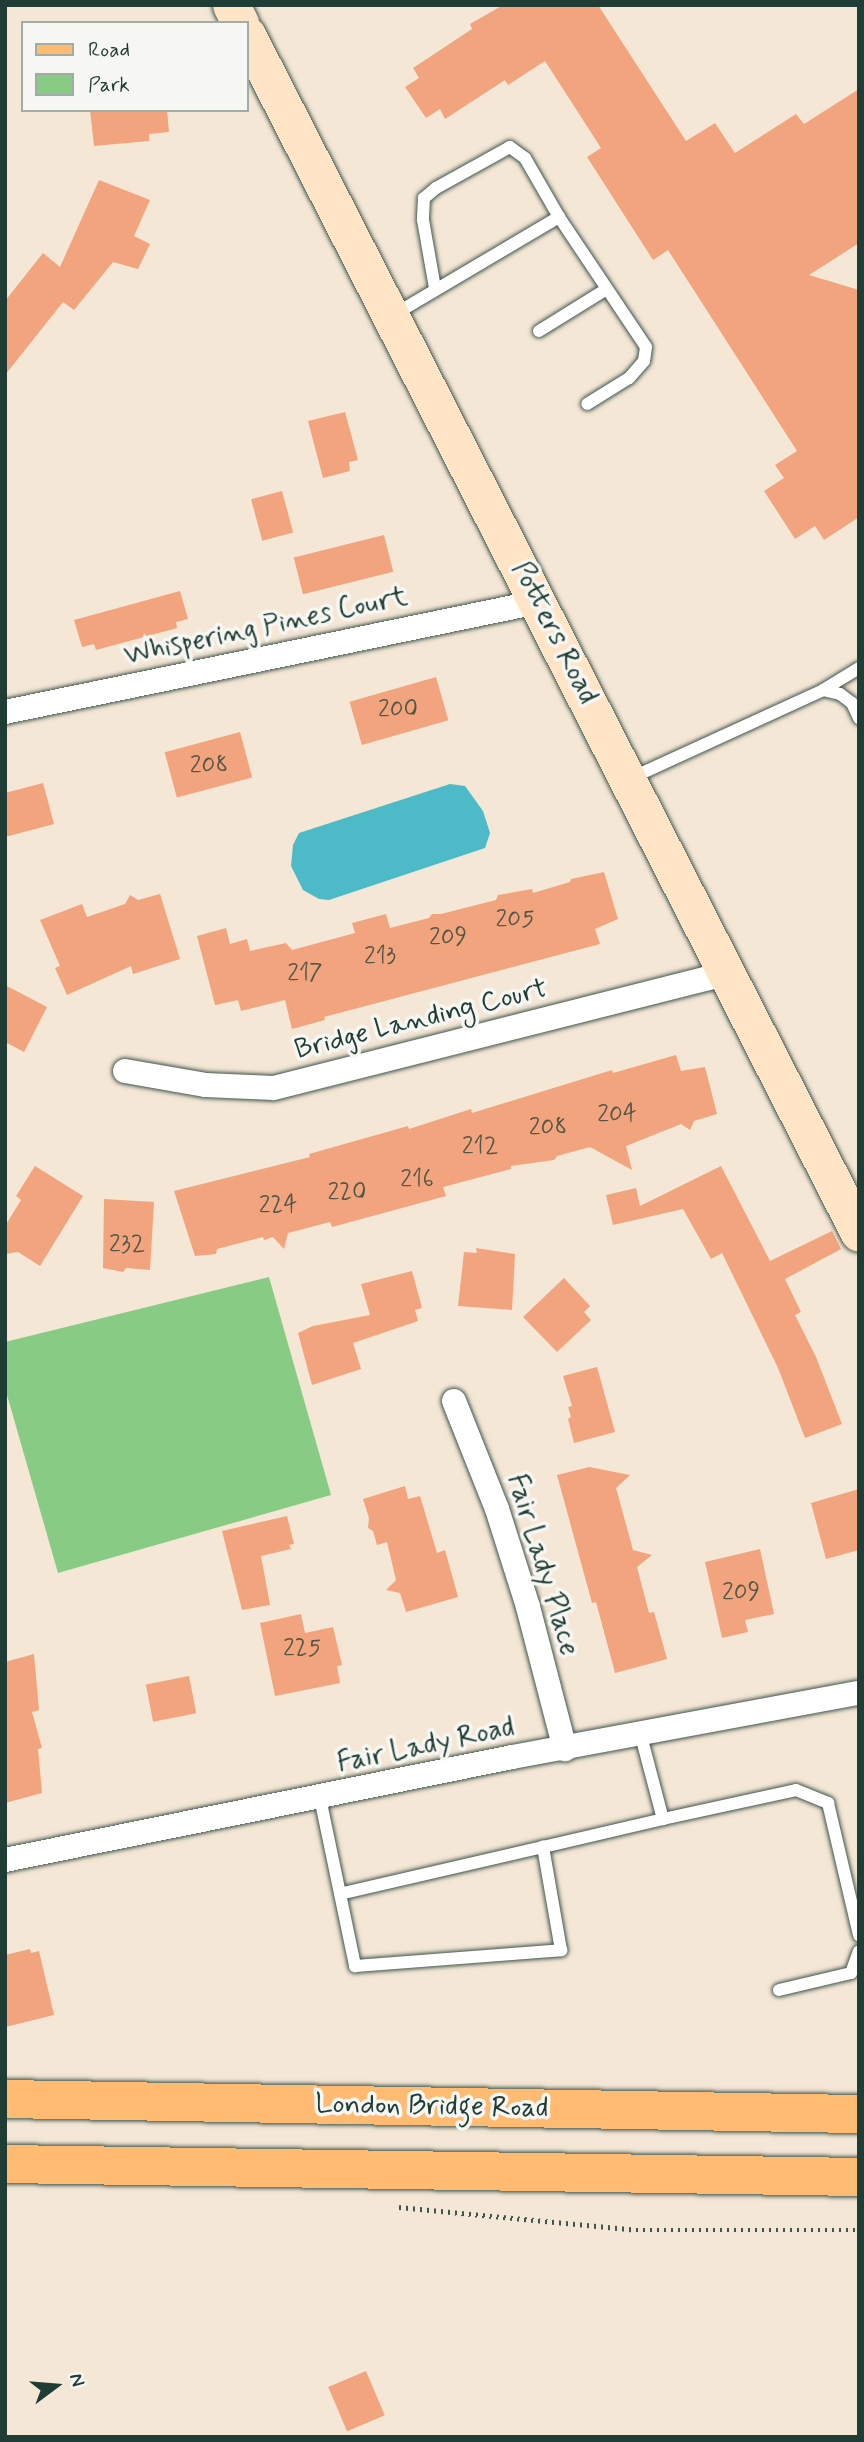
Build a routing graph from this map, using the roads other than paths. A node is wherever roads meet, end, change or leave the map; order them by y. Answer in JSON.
{"nodes":[{"id":1,"x":231,"y":5,"type":"edge"},
{"id":2,"x":239,"y":21,"type":"edge"},
{"id":3,"x":248,"y":37,"type":"edge"},
{"id":4,"x":559,"y":217,"type":"junction"},
{"id":5,"x":435,"y":288,"type":"junction"},
{"id":6,"x":605,"y":289,"type":"junction"},
{"id":7,"x":391,"y":317,"type":"junction"},
{"id":8,"x":539,"y":331,"type":"dead end"},
{"id":9,"x":587,"y":404,"type":"dead end"},
{"id":10,"x":538,"y":601,"type":"junction"},
{"id":11,"x":859,"y":668,"type":"edge"},
{"id":12,"x":823,"y":690,"type":"junction"},
{"id":13,"x":5,"y":712,"type":"edge"},
{"id":14,"x":859,"y":718,"type":"edge"},
{"id":15,"x":629,"y":779,"type":"junction"},
{"id":16,"x":728,"y":972,"type":"junction"},
{"id":17,"x":125,"y":1071,"type":"dead end"},
{"id":18,"x":859,"y":1233,"type":"edge"},
{"id":19,"x":454,"y":1401,"type":"dead end"},
{"id":20,"x":859,"y":1693,"type":"edge"},
{"id":21,"x":641,"y":1736,"type":"junction"},
{"id":22,"x":565,"y":1749,"type":"junction"},
{"id":23,"x":320,"y":1798,"type":"junction"},
{"id":24,"x":663,"y":1819,"type":"junction"},
{"id":25,"x":543,"y":1847,"type":"junction"},
{"id":26,"x":5,"y":1860,"type":"edge"},
{"id":27,"x":340,"y":1894,"type":"junction"},
{"id":28,"x":859,"y":1935,"type":"edge"},
{"id":29,"x":859,"y":1951,"type":"edge"},
{"id":30,"x":779,"y":1990,"type":"dead end"},
{"id":31,"x":5,"y":2099,"type":"edge"},
{"id":32,"x":859,"y":2114,"type":"edge"},
{"id":33,"x":5,"y":2164,"type":"edge"},
{"id":34,"x":859,"y":2177,"type":"edge"}],
"edges":[{"from":1,"to":2,"type":"street"},
{"from":3,"to":7,"type":"street","name":"Potters Road"},
{"from":4,"to":5,"type":"lane"},
{"from":4,"to":5,"type":"lane"},
{"from":4,"to":6,"type":"lane"},
{"from":5,"to":7,"type":"lane"},
{"from":6,"to":8,"type":"lane"},
{"from":6,"to":9,"type":"lane"},
{"from":7,"to":10,"type":"street","name":"Potters Road"},
{"from":10,"to":13,"type":"street","name":"Whispering Pines Court"},
{"from":10,"to":15,"type":"street","name":"Potters Road"},
{"from":11,"to":12,"type":"lane"},
{"from":12,"to":14,"type":"lane"},
{"from":12,"to":15,"type":"lane"},
{"from":15,"to":16,"type":"street","name":"Potters Road"},
{"from":16,"to":17,"type":"street","name":"Bridge Landing Court"},
{"from":16,"to":18,"type":"street","name":"Potters Road"},
{"from":19,"to":22,"type":"street","name":"Fair Lady Place"},
{"from":20,"to":21,"type":"street","name":"Fair Lady Road"},
{"from":21,"to":22,"type":"street","name":"Fair Lady Road"},
{"from":21,"to":24,"type":"lane"},
{"from":22,"to":23,"type":"street","name":"Fair Lady Road"},
{"from":23,"to":26,"type":"street","name":"Fair Lady Road"},
{"from":23,"to":27,"type":"lane"},
{"from":24,"to":25,"type":"lane"},
{"from":24,"to":28,"type":"lane"},
{"from":25,"to":27,"type":"lane"},
{"from":25,"to":27,"type":"lane"},
{"from":29,"to":30,"type":"lane"},
{"from":31,"to":32,"type":"main road","name":"London Bridge Road"},
{"from":33,"to":34,"type":"main road"}]}
